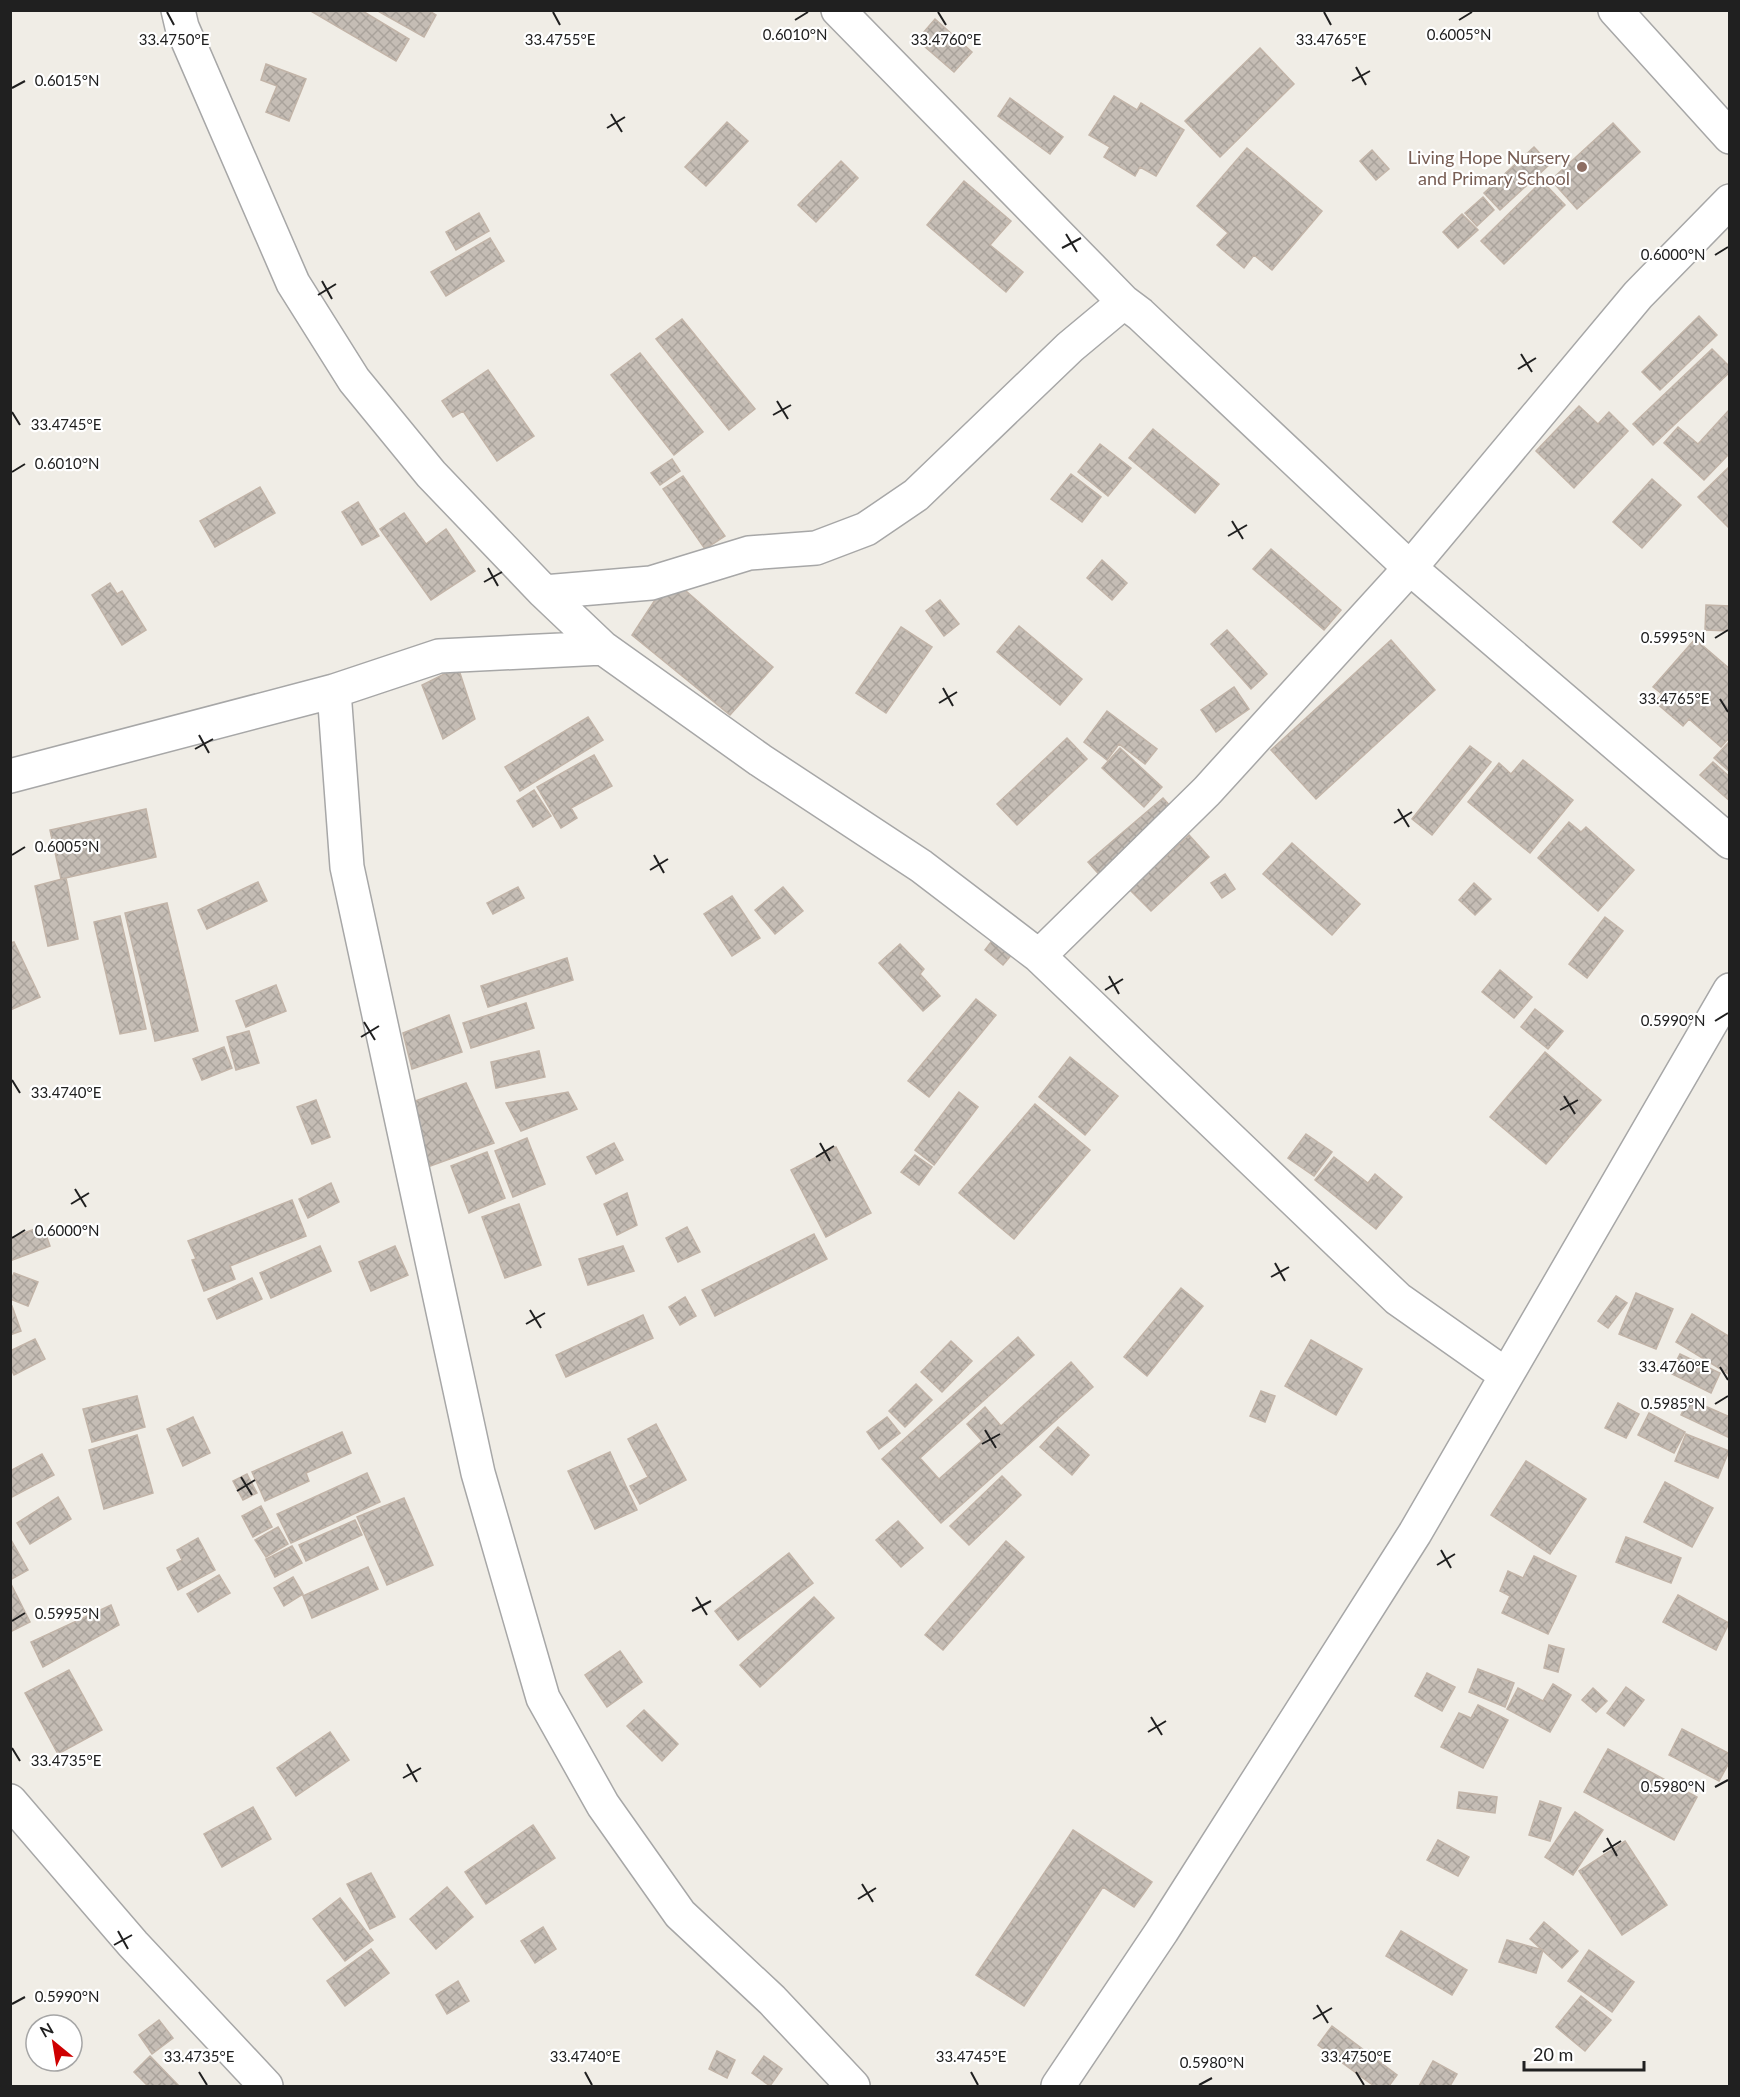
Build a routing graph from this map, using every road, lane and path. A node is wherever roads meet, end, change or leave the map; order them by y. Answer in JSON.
{"nodes":[{"id":1,"x":178,"y":10,"type":"edge"},
{"id":2,"x":838,"y":10,"type":"edge"},
{"id":3,"x":1615,"y":10,"type":"edge"},
{"id":4,"x":1730,"y":137,"type":"edge"},
{"id":5,"x":1730,"y":201,"type":"edge"},
{"id":6,"x":1124,"y":302,"type":"junction"},
{"id":7,"x":1410,"y":568,"type":"junction"},
{"id":8,"x":544,"y":592,"type":"junction"},
{"id":9,"x":603,"y":648,"type":"junction"},
{"id":10,"x":334,"y":691,"type":"junction"},
{"id":11,"x":10,"y":776,"type":"edge"},
{"id":12,"x":1730,"y":842,"type":"edge"},
{"id":13,"x":1039,"y":956,"type":"junction"},
{"id":14,"x":1730,"y":990,"type":"edge"},
{"id":15,"x":1506,"y":1375,"type":"junction"},
{"id":16,"x":10,"y":1801,"type":"edge"},
{"id":17,"x":266,"y":2086,"type":"edge"},
{"id":18,"x":853,"y":2086,"type":"edge"},
{"id":19,"x":1058,"y":2086,"type":"edge"}],
"edges":[{"from":1,"to":8,"type":"street"},
{"from":2,"to":6,"type":"street"},
{"from":3,"to":4,"type":"street"},
{"from":5,"to":7,"type":"street"},
{"from":6,"to":7,"type":"street"},
{"from":6,"to":8,"type":"street"},
{"from":7,"to":12,"type":"street"},
{"from":7,"to":13,"type":"street"},
{"from":8,"to":9,"type":"street"},
{"from":9,"to":10,"type":"street"},
{"from":9,"to":13,"type":"street"},
{"from":10,"to":11,"type":"street"},
{"from":10,"to":18,"type":"street"},
{"from":13,"to":15,"type":"street"},
{"from":14,"to":15,"type":"street"},
{"from":15,"to":19,"type":"street"},
{"from":16,"to":17,"type":"street"}]}
